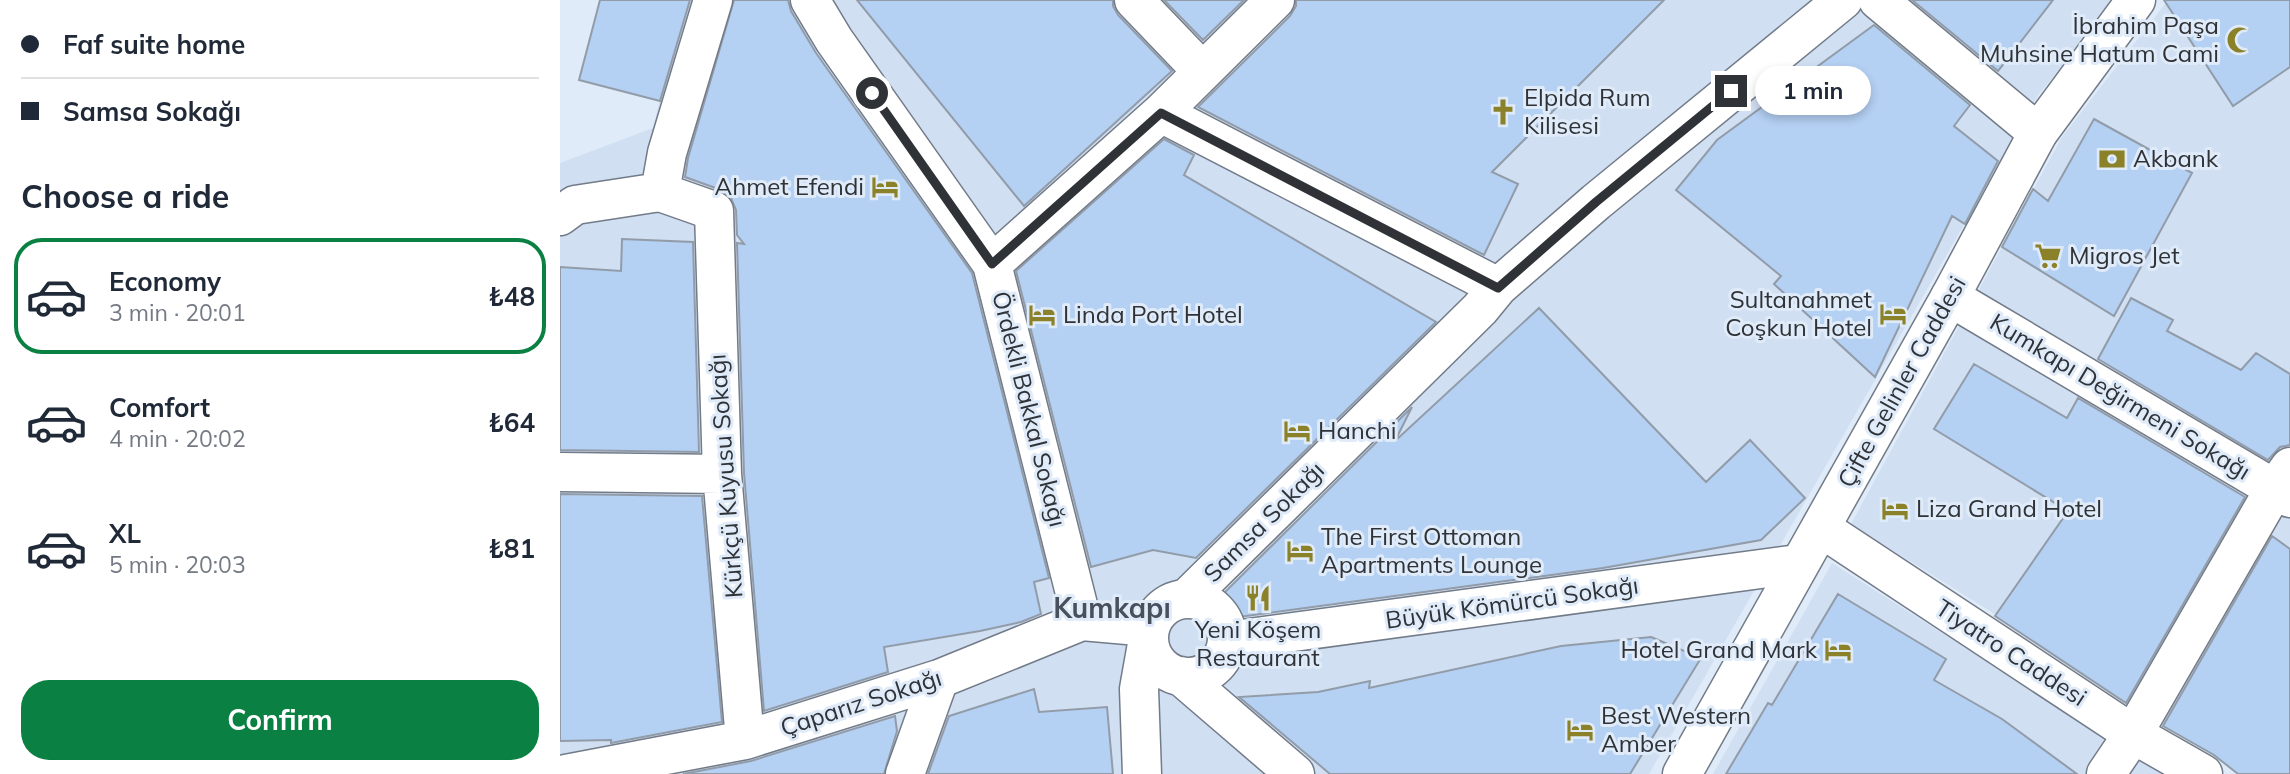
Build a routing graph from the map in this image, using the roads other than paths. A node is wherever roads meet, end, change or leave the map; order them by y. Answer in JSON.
{"nodes":[{"id":1,"x":713,"y":0,"type":"edge"},
{"id":2,"x":810,"y":0,"type":"edge"},
{"id":3,"x":1134,"y":0,"type":"edge"},
{"id":4,"x":1275,"y":0,"type":"edge"},
{"id":5,"x":1843,"y":0,"type":"edge"},
{"id":6,"x":1878,"y":0,"type":"edge"},
{"id":7,"x":2136,"y":0,"type":"edge"},
{"id":8,"x":1202,"y":71,"type":"junction"},
{"id":9,"x":1161,"y":113,"type":"junction"},
{"id":10,"x":2038,"y":133,"type":"junction"},
{"id":11,"x":660,"y":192,"type":"junction"},
{"id":12,"x":560,"y":216,"type":"edge"},
{"id":13,"x":992,"y":264,"type":"junction"},
{"id":14,"x":1498,"y":288,"type":"junction"},
{"id":15,"x":1950,"y":297,"type":"junction"},
{"id":16,"x":560,"y":472,"type":"edge"},
{"id":17,"x":722,"y":474,"type":"junction"},
{"id":18,"x":2285,"y":484,"type":"edge"},
{"id":19,"x":1821,"y":528,"type":"junction"},
{"id":20,"x":1798,"y":564,"type":"junction"},
{"id":21,"x":1187,"y":598,"type":"junction"},
{"id":22,"x":1082,"y":621,"type":"junction"},
{"id":23,"x":1150,"y":627,"type":"junction"},
{"id":24,"x":1227,"y":641,"type":"junction"},
{"id":25,"x":1181,"y":676,"type":"junction"},
{"id":26,"x":939,"y":679,"type":"junction"},
{"id":27,"x":2133,"y":734,"type":"junction"},
{"id":28,"x":746,"y":740,"type":"junction"},
{"id":29,"x":566,"y":774,"type":"edge"},
{"id":30,"x":905,"y":774,"type":"edge"},
{"id":31,"x":1142,"y":774,"type":"edge"},
{"id":32,"x":1295,"y":774,"type":"edge"},
{"id":33,"x":1682,"y":774,"type":"edge"},
{"id":34,"x":2106,"y":774,"type":"edge"},
{"id":35,"x":2203,"y":774,"type":"edge"}],
"edges":[{"from":1,"to":11,"type":"street"},
{"from":2,"to":13,"type":"street","name":"Ördekli Bakkal Sokağı"},
{"from":3,"to":8,"type":"street"},
{"from":4,"to":8,"type":"street"},
{"from":5,"to":14,"type":"street","name":"Samsa Sokağı"},
{"from":6,"to":10,"type":"street"},
{"from":7,"to":10,"type":"street","name":"Çifte Gelinler Caddesi"},
{"from":8,"to":9,"type":"street"},
{"from":9,"to":13,"type":"street"},
{"from":9,"to":14,"type":"street"},
{"from":10,"to":15,"type":"street","name":"Çifte Gelinler Caddesi"},
{"from":11,"to":12,"type":"street"},
{"from":11,"to":17,"type":"street","name":"Kürkçü Kuyusu Sokağı"},
{"from":13,"to":22,"type":"street","name":"Ördekli Bakkal Sokağı"},
{"from":14,"to":21,"type":"street","name":"Samsa Sokağı"},
{"from":15,"to":18,"type":"street","name":"Kumkapı Değirmeni Sokağı"},
{"from":15,"to":19,"type":"street","name":"Çifte Gelinler Caddesi"},
{"from":16,"to":17,"type":"street"},
{"from":17,"to":28,"type":"street","name":"Kürkçü Kuyusu Sokağı"},
{"from":18,"to":27,"type":"street"},
{"from":19,"to":20,"type":"street","name":"Çifte Gelinler Caddesi"},
{"from":19,"to":27,"type":"street","name":"Tiyatro Caddesi"},
{"from":20,"to":24,"type":"street","name":"Büyük Kömürcü Sokağı"},
{"from":20,"to":33,"type":"street","name":"Çifte Gelinler Caddesi"},
{"from":21,"to":23,"type":"street"},
{"from":21,"to":24,"type":"street"},
{"from":22,"to":23,"type":"street","name":"Çaparız Sokağı"},
{"from":22,"to":26,"type":"street","name":"Çaparız Sokağı"},
{"from":23,"to":25,"type":"street"},
{"from":23,"to":31,"type":"street"},
{"from":24,"to":25,"type":"street"},
{"from":25,"to":32,"type":"street"},
{"from":26,"to":28,"type":"street","name":"Çaparız Sokağı"},
{"from":26,"to":30,"type":"street"},
{"from":27,"to":34,"type":"street"},
{"from":27,"to":35,"type":"street","name":"Tiyatro Caddesi"},
{"from":28,"to":29,"type":"street","name":"Çaparız Sokağı"}]}
